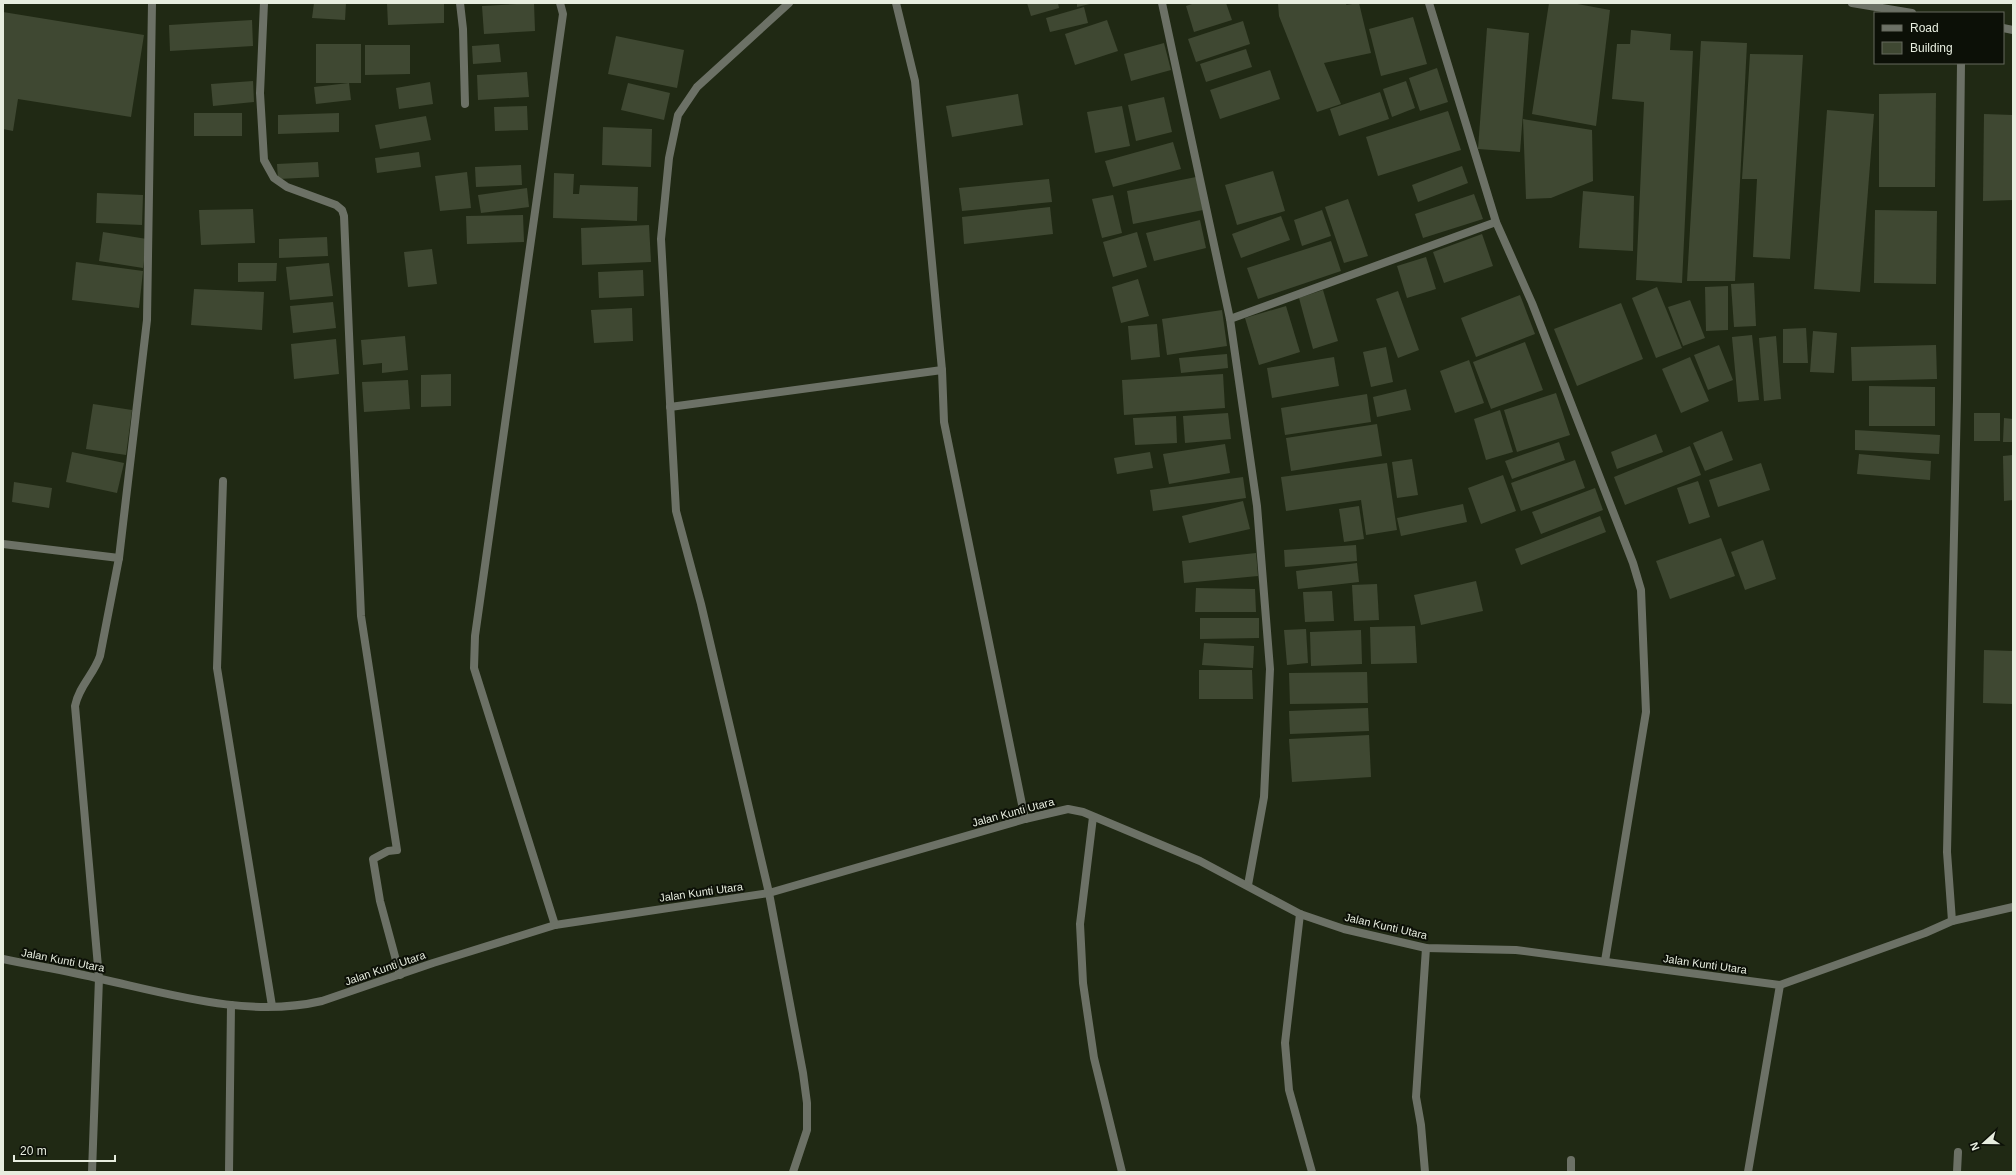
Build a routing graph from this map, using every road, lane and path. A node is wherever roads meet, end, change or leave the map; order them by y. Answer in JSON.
{"nodes":[{"id":1,"x":152,"y":3,"type":"edge"},
{"id":2,"x":264,"y":3,"type":"edge"},
{"id":3,"x":460,"y":3,"type":"edge"},
{"id":4,"x":560,"y":3,"type":"edge"},
{"id":5,"x":789,"y":3,"type":"edge"},
{"id":6,"x":896,"y":3,"type":"edge"},
{"id":7,"x":1162,"y":3,"type":"edge"},
{"id":8,"x":1429,"y":3,"type":"edge"},
{"id":9,"x":1852,"y":3,"type":"edge"},
{"id":10,"x":1906,"y":12,"type":"edge"},
{"id":11,"x":1961,"y":64,"type":"edge"},
{"id":12,"x":465,"y":104,"type":"dead end"},
{"id":13,"x":1496,"y":222,"type":"junction"},
{"id":14,"x":1230,"y":319,"type":"junction"},
{"id":15,"x":942,"y":370,"type":"junction"},
{"id":16,"x":670,"y":407,"type":"junction"},
{"id":17,"x":223,"y":481,"type":"dead end"},
{"id":18,"x":3,"y":544,"type":"edge"},
{"id":19,"x":119,"y":558,"type":"junction"},
{"id":20,"x":1093,"y":817,"type":"junction"},
{"id":21,"x":1025,"y":819,"type":"junction"},
{"id":22,"x":1248,"y":885,"type":"junction"},
{"id":23,"x":769,"y":893,"type":"junction"},
{"id":24,"x":2013,"y":907,"type":"edge"},
{"id":25,"x":1300,"y":914,"type":"junction"},
{"id":26,"x":1952,"y":921,"type":"junction"},
{"id":27,"x":555,"y":925,"type":"junction"},
{"id":28,"x":1426,"y":948,"type":"junction"},
{"id":29,"x":3,"y":959,"type":"edge"},
{"id":30,"x":1605,"y":961,"type":"junction"},
{"id":31,"x":400,"y":975,"type":"junction"},
{"id":32,"x":99,"y":978,"type":"junction"},
{"id":33,"x":1780,"y":985,"type":"junction"},
{"id":34,"x":231,"y":1005,"type":"junction"},
{"id":35,"x":272,"y":1006,"type":"junction"},
{"id":36,"x":1958,"y":1152,"type":"dead end"},
{"id":37,"x":1571,"y":1160,"type":"dead end"},
{"id":38,"x":92,"y":1172,"type":"edge"},
{"id":39,"x":230,"y":1172,"type":"edge"},
{"id":40,"x":793,"y":1172,"type":"edge"},
{"id":41,"x":1122,"y":1172,"type":"edge"},
{"id":42,"x":1312,"y":1172,"type":"edge"},
{"id":43,"x":1425,"y":1172,"type":"edge"},
{"id":44,"x":1571,"y":1172,"type":"edge"},
{"id":45,"x":1748,"y":1172,"type":"edge"},
{"id":46,"x":1957,"y":1172,"type":"edge"}],
"edges":[{"from":1,"to":19,"type":"street"},
{"from":2,"to":31,"type":"street"},
{"from":3,"to":12,"type":"street"},
{"from":4,"to":27,"type":"street"},
{"from":5,"to":16,"type":"street"},
{"from":6,"to":15,"type":"street"},
{"from":7,"to":14,"type":"street"},
{"from":8,"to":13,"type":"street"},
{"from":9,"to":10,"type":"street"},
{"from":11,"to":26,"type":"street"},
{"from":13,"to":14,"type":"street"},
{"from":13,"to":30,"type":"street"},
{"from":14,"to":22,"type":"street"},
{"from":15,"to":16,"type":"street"},
{"from":15,"to":21,"type":"street"},
{"from":16,"to":23,"type":"street"},
{"from":17,"to":35,"type":"street"},
{"from":18,"to":19,"type":"street"},
{"from":19,"to":32,"type":"street"},
{"from":20,"to":21,"type":"street","name":"Jalan Kunti Utara"},
{"from":20,"to":22,"type":"street","name":"Jalan Kunti Utara"},
{"from":20,"to":41,"type":"street"},
{"from":21,"to":23,"type":"street","name":"Jalan Kunti Utara"},
{"from":22,"to":25,"type":"street","name":"Jalan Kunti Utara"},
{"from":23,"to":27,"type":"street","name":"Jalan Kunti Utara"},
{"from":23,"to":40,"type":"street"},
{"from":24,"to":26,"type":"street","name":"Jalan Kunti Utara"},
{"from":25,"to":28,"type":"street","name":"Jalan Kunti Utara"},
{"from":25,"to":42,"type":"street"},
{"from":26,"to":33,"type":"street","name":"Jalan Kunti Utara"},
{"from":27,"to":31,"type":"street","name":"Jalan Kunti Utara"},
{"from":28,"to":30,"type":"street","name":"Jalan Kunti Utara"},
{"from":28,"to":43,"type":"street"},
{"from":29,"to":32,"type":"street","name":"Jalan Kunti Utara"},
{"from":30,"to":33,"type":"street","name":"Jalan Kunti Utara"},
{"from":31,"to":35,"type":"street","name":"Jalan Kunti Utara"},
{"from":32,"to":34,"type":"street","name":"Jalan Kunti Utara"},
{"from":32,"to":38,"type":"street"},
{"from":33,"to":45,"type":"street"},
{"from":34,"to":35,"type":"street","name":"Jalan Kunti Utara"},
{"from":34,"to":39,"type":"street"},
{"from":36,"to":46,"type":"street"},
{"from":37,"to":44,"type":"street"}]}
